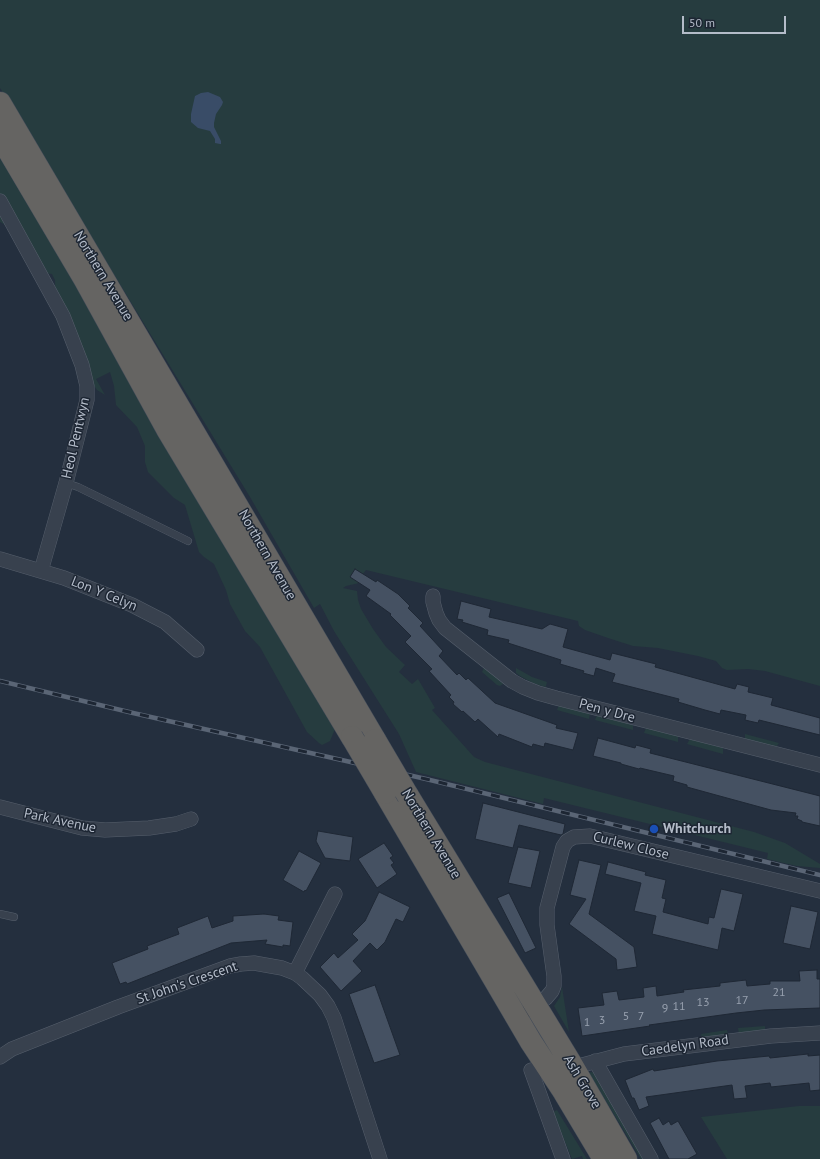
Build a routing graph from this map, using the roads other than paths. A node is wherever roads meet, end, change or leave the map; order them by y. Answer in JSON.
{"nodes":[{"id":1,"x":0,"y":103,"type":"edge"},
{"id":2,"x":0,"y":136,"type":"edge"},
{"id":3,"x":0,"y":201,"type":"edge"},
{"id":4,"x":66,"y":483,"type":"junction"},
{"id":5,"x":188,"y":541,"type":"dead end"},
{"id":6,"x":0,"y":559,"type":"edge"},
{"id":7,"x":41,"y":571,"type":"junction"},
{"id":8,"x":433,"y":596,"type":"dead end"},
{"id":9,"x":197,"y":650,"type":"dead end"},
{"id":10,"x":820,"y":765,"type":"edge"},
{"id":11,"x":0,"y":807,"type":"edge"},
{"id":12,"x":192,"y":819,"type":"dead end"},
{"id":13,"x":820,"y":892,"type":"edge"},
{"id":14,"x":335,"y":894,"type":"dead end"},
{"id":15,"x":0,"y":914,"type":"edge"},
{"id":16,"x":14,"y":917,"type":"dead end"},
{"id":17,"x":295,"y":973,"type":"junction"},
{"id":18,"x":536,"y":1006,"type":"junction"},
{"id":19,"x":516,"y":1017,"type":"junction"},
{"id":20,"x":820,"y":1033,"type":"edge"},
{"id":21,"x":0,"y":1057,"type":"edge"},
{"id":22,"x":596,"y":1061,"type":"junction"},
{"id":23,"x":573,"y":1067,"type":"junction"},
{"id":24,"x":531,"y":1070,"type":"dead end"},
{"id":25,"x":554,"y":1078,"type":"junction"},
{"id":26,"x":376,"y":1157,"type":"edge"},
{"id":27,"x":563,"y":1159,"type":"edge"},
{"id":28,"x":604,"y":1159,"type":"edge"},
{"id":29,"x":626,"y":1159,"type":"edge"},
{"id":30,"x":651,"y":1159,"type":"edge"}],
"edges":[{"from":1,"to":18,"type":"highway","name":"Northern Avenue","bridge":true},
{"from":2,"to":19,"type":"highway","name":"Northern Avenue","bridge":true},
{"from":3,"to":4,"type":"street","name":"Heol Pentwyn"},
{"from":4,"to":5,"type":"lane"},
{"from":4,"to":7,"type":"street","name":"Heol Pentwyn"},
{"from":6,"to":7,"type":"street","name":"Lon Y Celyn"},
{"from":7,"to":9,"type":"street","name":"Lon Y Celyn"},
{"from":8,"to":10,"type":"street","name":"Pen y Dre"},
{"from":11,"to":12,"type":"street","name":"Park Avenue"},
{"from":13,"to":18,"type":"street","name":"Curlew Close"},
{"from":14,"to":17,"type":"street"},
{"from":15,"to":16,"type":"lane"},
{"from":17,"to":21,"type":"street","name":"St John's Crescent"},
{"from":17,"to":26,"type":"street","name":"St John's Crescent"},
{"from":18,"to":19,"type":"street","name":"Curlew Close"},
{"from":18,"to":23,"type":"highway","name":"Ash Grove"},
{"from":19,"to":25,"type":"highway","name":"Ash Grove"},
{"from":20,"to":22,"type":"street","name":"Caedelyn Road"},
{"from":22,"to":23,"type":"street","name":"Caedelyn Road"},
{"from":22,"to":30,"type":"street","name":"Ash Grove"},
{"from":23,"to":25,"type":"street","name":"Caedelyn Road"},
{"from":23,"to":29,"type":"highway","name":"Ash Grove"},
{"from":24,"to":27,"type":"street"},
{"from":25,"to":28,"type":"highway","name":"Ash Grove"}]}
